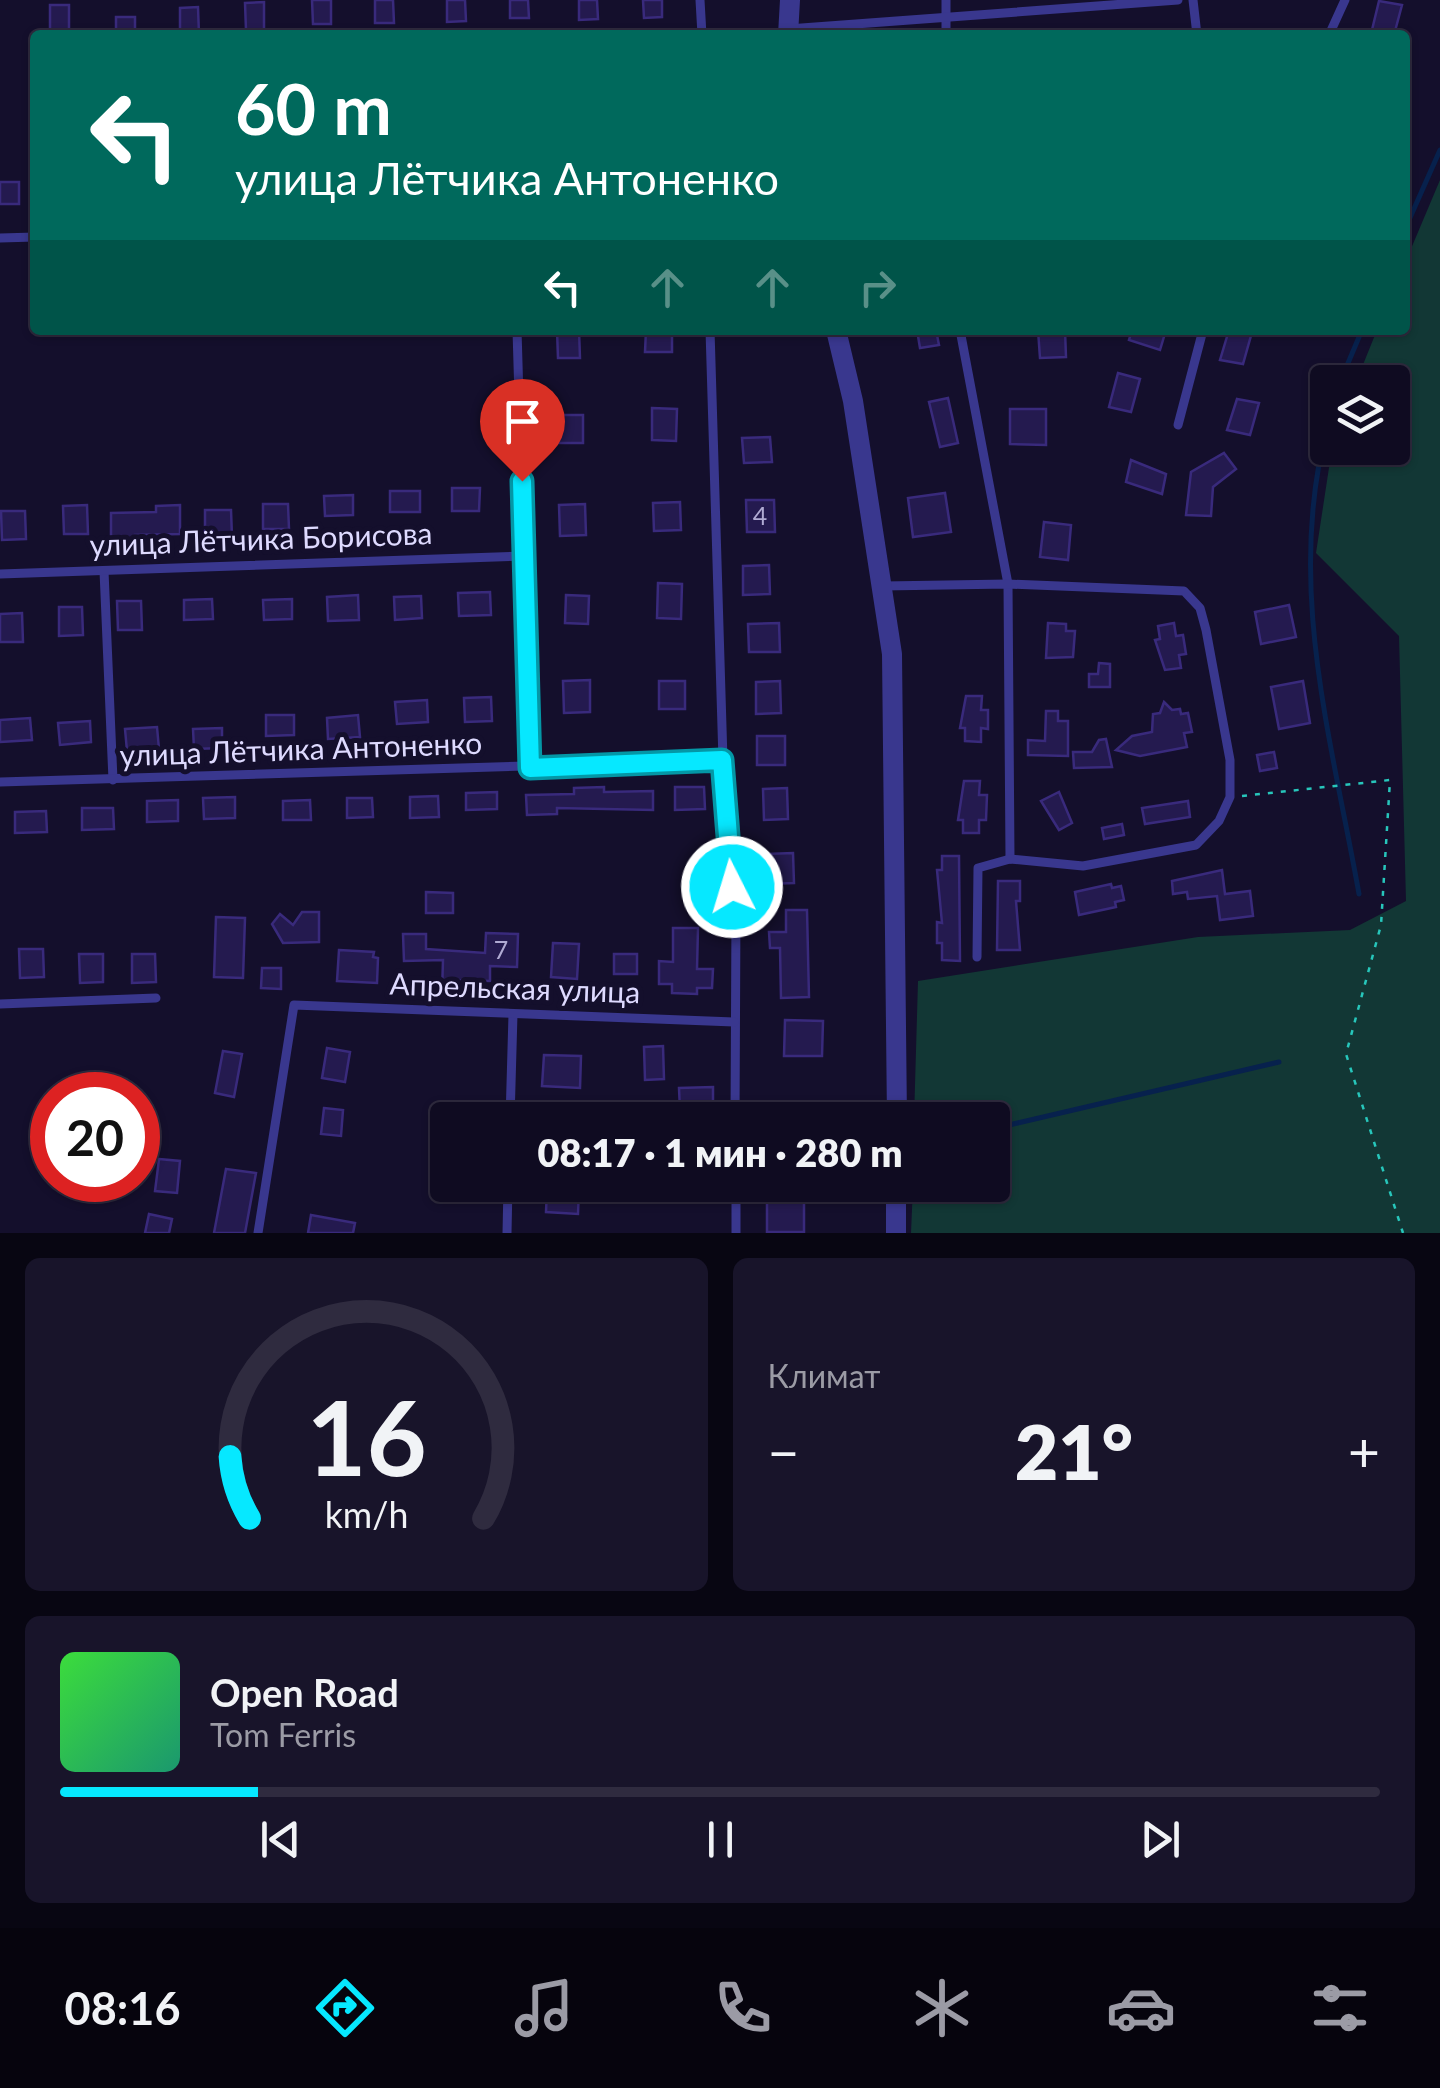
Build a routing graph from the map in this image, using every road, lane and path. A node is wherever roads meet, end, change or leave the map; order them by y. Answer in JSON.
{"nodes":[{"id":1,"x":700,"y":0,"type":"edge"},
{"id":2,"x":790,"y":0,"type":"edge"},
{"id":3,"x":946,"y":0,"type":"edge"},
{"id":4,"x":1178,"y":0,"type":"edge"},
{"id":5,"x":1193,"y":0,"type":"edge"},
{"id":6,"x":1345,"y":0,"type":"edge"},
{"id":7,"x":946,"y":16,"type":"junction"},
{"id":8,"x":865,"y":22,"type":"junction"},
{"id":9,"x":702,"y":30,"type":"edge"},
{"id":10,"x":788,"y":30,"type":"edge"},
{"id":11,"x":803,"y":30,"type":"edge"},
{"id":12,"x":866,"y":30,"type":"edge"},
{"id":13,"x":946,"y":30,"type":"edge"},
{"id":14,"x":1196,"y":30,"type":"edge"},
{"id":15,"x":1331,"y":30,"type":"edge"},
{"id":16,"x":30,"y":237,"type":"edge"},
{"id":17,"x":0,"y":238,"type":"edge"},
{"id":18,"x":517,"y":335,"type":"edge"},
{"id":19,"x":710,"y":335,"type":"edge"},
{"id":20,"x":837,"y":335,"type":"edge"},
{"id":21,"x":961,"y":335,"type":"edge"},
{"id":22,"x":1202,"y":335,"type":"edge"},
{"id":23,"x":1178,"y":425,"type":"dead end"},
{"id":24,"x":524,"y":556,"type":"junction"},
{"id":25,"x":104,"y":571,"type":"junction"},
{"id":26,"x":0,"y":574,"type":"edge"},
{"id":27,"x":1008,"y":584,"type":"junction"},
{"id":28,"x":883,"y":586,"type":"junction"},
{"id":29,"x":722,"y":760,"type":"junction"},
{"id":30,"x":530,"y":768,"type":"junction"},
{"id":31,"x":114,"y":780,"type":"junction"},
{"id":32,"x":0,"y":782,"type":"edge"},
{"id":33,"x":1230,"y":797,"type":"junction"},
{"id":34,"x":1010,"y":859,"type":"junction"},
{"id":35,"x":732,"y":887,"type":"dead end"},
{"id":36,"x":736,"y":910,"type":"dead end"},
{"id":37,"x":977,"y":957,"type":"dead end"},
{"id":38,"x":156,"y":998,"type":"dead end"},
{"id":39,"x":0,"y":1004,"type":"edge"},
{"id":40,"x":514,"y":1014,"type":"junction"},
{"id":41,"x":734,"y":1022,"type":"junction"},
{"id":42,"x":511,"y":1102,"type":"edge"},
{"id":43,"x":735,"y":1102,"type":"edge"},
{"id":44,"x":897,"y":1102,"type":"edge"},
{"id":45,"x":508,"y":1202,"type":"edge"},
{"id":46,"x":736,"y":1202,"type":"edge"},
{"id":47,"x":896,"y":1202,"type":"edge"},
{"id":48,"x":258,"y":1233,"type":"edge"},
{"id":49,"x":507,"y":1233,"type":"edge"},
{"id":50,"x":736,"y":1233,"type":"edge"},
{"id":51,"x":896,"y":1233,"type":"edge"},
{"id":52,"x":1403,"y":1233,"type":"edge"}],
"edges":[{"from":1,"to":9,"type":"lane"},
{"from":2,"to":10,"type":"street"},
{"from":3,"to":7,"type":"lane"},
{"from":4,"to":7,"type":"lane"},
{"from":5,"to":14,"type":"lane"},
{"from":6,"to":15,"type":"lane"},
{"from":7,"to":8,"type":"lane"},
{"from":7,"to":13,"type":"lane"},
{"from":8,"to":11,"type":"lane"},
{"from":8,"to":12,"type":"lane"},
{"from":16,"to":17,"type":"lane"},
{"from":18,"to":24,"type":"lane"},
{"from":19,"to":29,"type":"lane"},
{"from":20,"to":28,"type":"street"},
{"from":21,"to":27,"type":"lane"},
{"from":22,"to":23,"type":"lane"},
{"from":24,"to":25,"type":"lane","name":"улица Лётчика Борисова"},
{"from":24,"to":30,"type":"lane"},
{"from":25,"to":26,"type":"lane","name":"улица Лётчика Борисова"},
{"from":25,"to":31,"type":"lane"},
{"from":27,"to":28,"type":"lane"},
{"from":27,"to":33,"type":"lane"},
{"from":27,"to":34,"type":"lane"},
{"from":28,"to":44,"type":"street"},
{"from":29,"to":30,"type":"lane","name":"улица Лётчика Антоненко"},
{"from":29,"to":35,"type":"lane"},
{"from":30,"to":31,"type":"lane","name":"улица Лётчика Антоненко"},
{"from":31,"to":32,"type":"lane","name":"улица Лётчика Антоненко"},
{"from":33,"to":34,"type":"lane"},
{"from":33,"to":52,"type":"path"},
{"from":34,"to":37,"type":"lane"},
{"from":36,"to":41,"type":"lane"},
{"from":38,"to":39,"type":"lane"},
{"from":40,"to":41,"type":"lane","name":"Апрельская улица"},
{"from":40,"to":42,"type":"lane"},
{"from":40,"to":48,"type":"lane","name":"Апрельская улица"},
{"from":41,"to":43,"type":"lane"},
{"from":45,"to":49,"type":"lane"},
{"from":46,"to":50,"type":"lane"},
{"from":47,"to":51,"type":"street"}]}
